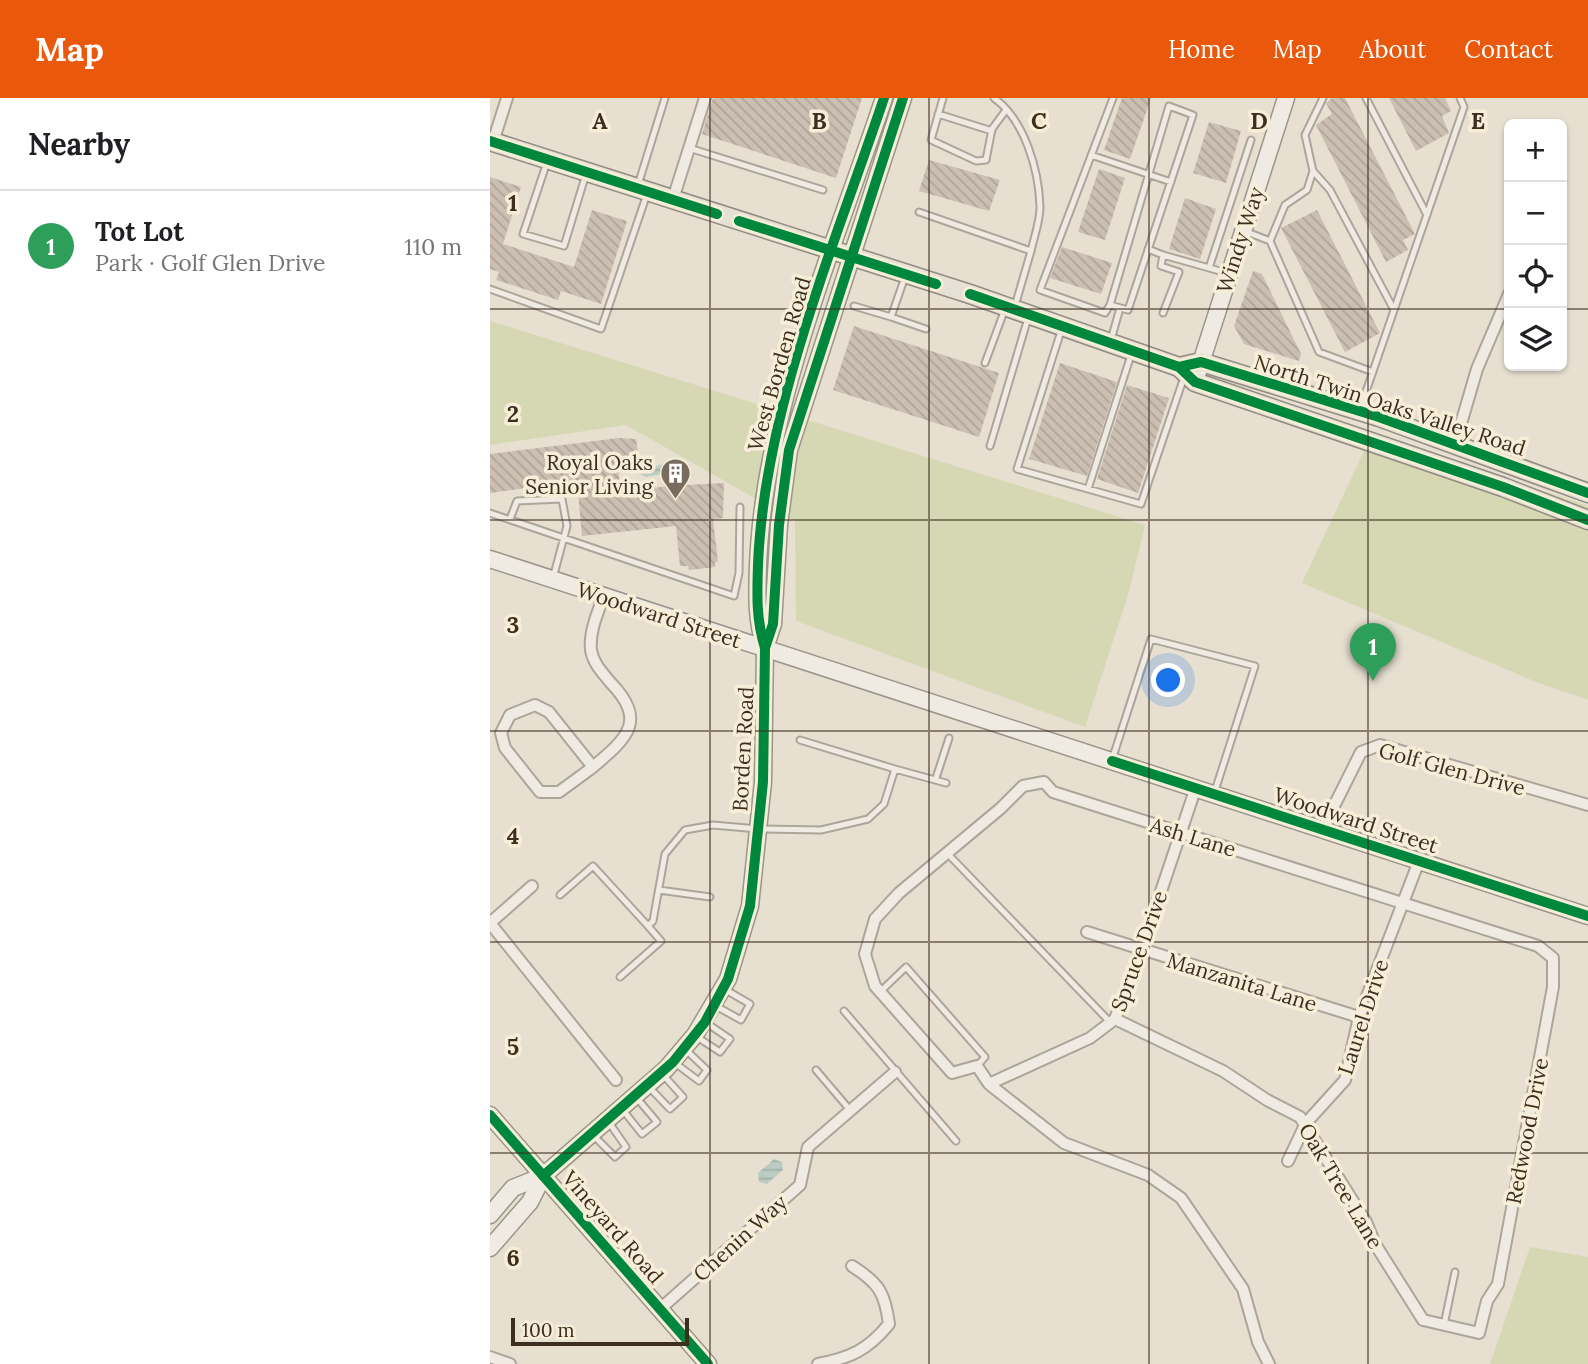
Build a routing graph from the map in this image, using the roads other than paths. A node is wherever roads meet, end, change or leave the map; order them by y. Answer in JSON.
{"nodes":[{"id":1,"x":507,"y":98,"type":"edge"},
{"id":2,"x":665,"y":98,"type":"edge"},
{"id":3,"x":705,"y":98,"type":"edge"},
{"id":4,"x":884,"y":98,"type":"edge"},
{"id":5,"x":902,"y":98,"type":"edge"},
{"id":6,"x":943,"y":98,"type":"edge"},
{"id":7,"x":994,"y":98,"type":"edge"},
{"id":8,"x":1113,"y":98,"type":"edge"},
{"id":9,"x":1164,"y":98,"type":"edge"},
{"id":10,"x":1286,"y":98,"type":"edge"},
{"id":11,"x":1323,"y":98,"type":"edge"},
{"id":12,"x":1366,"y":98,"type":"edge"},
{"id":13,"x":1460,"y":98,"type":"edge"},
{"id":14,"x":1169,"y":106,"type":"junction"},
{"id":15,"x":1006,"y":110,"type":"junction"},
{"id":16,"x":937,"y":114,"type":"junction"},
{"id":17,"x":992,"y":131,"type":"junction"},
{"id":18,"x":1251,"y":141,"type":"dead end"},
{"id":19,"x":491,"y":145,"type":"edge"},
{"id":20,"x":689,"y":148,"type":"junction"},
{"id":21,"x":1091,"y":155,"type":"junction"},
{"id":22,"x":548,"y":159,"type":"junction"},
{"id":23,"x":587,"y":172,"type":"junction"},
{"id":24,"x":1313,"y":172,"type":"junction"},
{"id":25,"x":1149,"y":174,"type":"junction"},
{"id":26,"x":1171,"y":182,"type":"junction"},
{"id":27,"x":642,"y":190,"type":"junction"},
{"id":28,"x":823,"y":190,"type":"dead end"},
{"id":29,"x":673,"y":200,"type":"junction"},
{"id":30,"x":1231,"y":201,"type":"junction"},
{"id":31,"x":1250,"y":208,"type":"junction"},
{"id":32,"x":919,"y":212,"type":"dead end"},
{"id":33,"x":1427,"y":215,"type":"junction"},
{"id":34,"x":1243,"y":230,"type":"junction"},
{"id":35,"x":1270,"y":241,"type":"junction"},
{"id":36,"x":1148,"y":249,"type":"junction"},
{"id":37,"x":1031,"y":251,"type":"junction"},
{"id":38,"x":841,"y":253,"type":"junction"},
{"id":39,"x":1163,"y":255,"type":"junction"},
{"id":40,"x":1209,"y":268,"type":"junction"},
{"id":41,"x":1229,"y":273,"type":"junction"},
{"id":42,"x":906,"y":274,"type":"junction"},
{"id":43,"x":490,"y":289,"type":"edge"},
{"id":44,"x":1110,"y":305,"type":"junction"},
{"id":45,"x":854,"y":306,"type":"dead end"},
{"id":46,"x":1504,"y":306,"type":"edge"},
{"id":47,"x":1120,"y":308,"type":"junction"},
{"id":48,"x":1016,"y":310,"type":"junction"},
{"id":49,"x":1394,"y":310,"type":"junction"},
{"id":50,"x":1163,"y":313,"type":"dead end"},
{"id":51,"x":891,"y":317,"type":"junction"},
{"id":52,"x":1063,"y":326,"type":"junction"},
{"id":53,"x":926,"y":329,"type":"dead end"},
{"id":54,"x":1110,"y":343,"type":"junction"},
{"id":55,"x":1132,"y":351,"type":"junction"},
{"id":56,"x":1201,"y":362,"type":"junction"},
{"id":57,"x":985,"y":363,"type":"dead end"},
{"id":58,"x":1373,"y":372,"type":"junction"},
{"id":59,"x":1186,"y":374,"type":"junction"},
{"id":60,"x":1359,"y":411,"type":"junction"},
{"id":61,"x":1455,"y":444,"type":"junction"},
{"id":62,"x":990,"y":446,"type":"dead end"},
{"id":63,"x":1088,"y":489,"type":"junction"},
{"id":64,"x":1588,"y":493,"type":"edge"},
{"id":65,"x":740,"y":507,"type":"dead end"},
{"id":66,"x":490,"y":513,"type":"edge"},
{"id":67,"x":510,"y":519,"type":"junction"},
{"id":68,"x":1588,"y":520,"type":"edge"},
{"id":69,"x":564,"y":536,"type":"junction"},
{"id":70,"x":490,"y":559,"type":"edge"},
{"id":71,"x":552,"y":581,"type":"junction"},
{"id":72,"x":603,"y":598,"type":"junction"},
{"id":73,"x":765,"y":648,"type":"junction"},
{"id":74,"x":949,"y":738,"type":"dead end"},
{"id":75,"x":800,"y":740,"type":"dead end"},
{"id":76,"x":1112,"y":761,"type":"junction"},
{"id":77,"x":593,"y":767,"type":"junction"},
{"id":78,"x":895,"y":769,"type":"junction"},
{"id":79,"x":936,"y":778,"type":"junction"},
{"id":80,"x":946,"y":783,"type":"dead end"},
{"id":81,"x":1196,"y":787,"type":"junction"},
{"id":82,"x":1214,"y":794,"type":"junction"},
{"id":83,"x":1588,"y":805,"type":"edge"},
{"id":84,"x":758,"y":830,"type":"junction"},
{"id":85,"x":1322,"y":830,"type":"junction"},
{"id":86,"x":1179,"y":833,"type":"junction"},
{"id":87,"x":947,"y":853,"type":"junction"},
{"id":88,"x":1419,"y":861,"type":"junction"},
{"id":89,"x":533,"y":886,"type":"dead end"},
{"id":90,"x":659,"y":890,"type":"junction"},
{"id":91,"x":560,"y":895,"type":"dead end"},
{"id":92,"x":710,"y":897,"type":"dead end"},
{"id":93,"x":1403,"y":902,"type":"junction"},
{"id":94,"x":1588,"y":916,"type":"edge"},
{"id":95,"x":490,"y":923,"type":"edge"},
{"id":96,"x":648,"y":926,"type":"junction"},
{"id":97,"x":1087,"y":932,"type":"dead end"},
{"id":98,"x":1141,"y":951,"type":"junction"},
{"id":99,"x":1553,"y":958,"type":"joint"},
{"id":100,"x":620,"y":977,"type":"dead end"},
{"id":101,"x":723,"y":989,"type":"junction"},
{"id":102,"x":881,"y":991,"type":"junction"},
{"id":103,"x":714,"y":1005,"type":"junction"},
{"id":104,"x":844,"y":1011,"type":"dead end"},
{"id":105,"x":1359,"y":1017,"type":"junction"},
{"id":106,"x":1113,"y":1021,"type":"junction"},
{"id":107,"x":695,"y":1035,"type":"junction"},
{"id":108,"x":673,"y":1062,"type":"junction"},
{"id":109,"x":977,"y":1066,"type":"junction"},
{"id":110,"x":816,"y":1070,"type":"dead end"},
{"id":111,"x":895,"y":1072,"type":"junction"},
{"id":112,"x":662,"y":1074,"type":"junction"},
{"id":113,"x":616,"y":1080,"type":"dead end"},
{"id":114,"x":989,"y":1084,"type":"junction"},
{"id":115,"x":642,"y":1091,"type":"junction"},
{"id":116,"x":622,"y":1109,"type":"junction"},
{"id":117,"x":850,"y":1110,"type":"junction"},
{"id":118,"x":490,"y":1115,"type":"edge"},
{"id":119,"x":608,"y":1121,"type":"junction"},
{"id":120,"x":1306,"y":1124,"type":"junction"},
{"id":121,"x":593,"y":1135,"type":"junction"},
{"id":122,"x":956,"y":1141,"type":"dead end"},
{"id":123,"x":1288,"y":1161,"type":"dead end"},
{"id":124,"x":543,"y":1176,"type":"junction"},
{"id":125,"x":490,"y":1214,"type":"edge"},
{"id":126,"x":490,"y":1248,"type":"edge"},
{"id":127,"x":852,"y":1266,"type":"dead end"},
{"id":128,"x":1455,"y":1272,"type":"dead end"},
{"id":129,"x":1488,"y":1301,"type":"joint"},
{"id":130,"x":660,"y":1309,"type":"junction"},
{"id":131,"x":1444,"y":1325,"type":"junction"},
{"id":132,"x":490,"y":1357,"type":"edge"},
{"id":133,"x":510,"y":1364,"type":"edge"},
{"id":134,"x":708,"y":1364,"type":"edge"},
{"id":135,"x":818,"y":1364,"type":"edge"},
{"id":136,"x":1269,"y":1364,"type":"edge"}],
"edges":[{"from":1,"to":19,"type":"street"},
{"from":2,"to":27,"type":"lane"},
{"from":3,"to":20,"type":"street"},
{"from":4,"to":38,"type":"main road","name":"West Borden Road"},
{"from":5,"to":38,"type":"main road","name":"West Borden Road"},
{"from":6,"to":16,"type":"lane"},
{"from":7,"to":15,"type":"lane"},
{"from":8,"to":21,"type":"lane"},
{"from":9,"to":14,"type":"lane"},
{"from":10,"to":31,"type":"main road","name":"Windy Way"},
{"from":11,"to":24,"type":"lane"},
{"from":12,"to":33,"type":"lane"},
{"from":13,"to":33,"type":"lane"},
{"from":14,"to":25,"type":"lane"},
{"from":14,"to":26,"type":"lane"},
{"from":15,"to":17,"type":"lane"},
{"from":15,"to":37,"type":"lane"},
{"from":16,"to":17,"type":"lane"},
{"from":16,"to":17,"type":"lane"},
{"from":18,"to":30,"type":"lane"},
{"from":19,"to":22,"type":"main road","name":"North Twin Oaks Valley Road"},
{"from":20,"to":28,"type":"lane"},
{"from":20,"to":29,"type":"street"},
{"from":21,"to":25,"type":"lane"},
{"from":21,"to":44,"type":"lane"},
{"from":22,"to":23,"type":"main road","name":"North Twin Oaks Valley Road"},
{"from":22,"to":23,"type":"lane"},
{"from":23,"to":27,"type":"main road","name":"North Twin Oaks Valley Road"},
{"from":24,"to":35,"type":"lane"},
{"from":24,"to":49,"type":"lane"},
{"from":25,"to":26,"type":"lane"},
{"from":25,"to":44,"type":"lane"},
{"from":26,"to":36,"type":"lane"},
{"from":27,"to":29,"type":"main road","name":"North Twin Oaks Valley Road"},
{"from":27,"to":43,"type":"lane"},
{"from":29,"to":38,"type":"main road","name":"North Twin Oaks Valley Road"},
{"from":30,"to":31,"type":"lane"},
{"from":30,"to":40,"type":"lane"},
{"from":31,"to":34,"type":"main road","name":"Windy Way"},
{"from":32,"to":37,"type":"lane"},
{"from":33,"to":49,"type":"lane"},
{"from":34,"to":35,"type":"lane"},
{"from":34,"to":41,"type":"main road","name":"Windy Way"},
{"from":35,"to":58,"type":"lane"},
{"from":36,"to":39,"type":"lane"},
{"from":36,"to":47,"type":"lane"},
{"from":37,"to":48,"type":"lane"},
{"from":38,"to":42,"type":"main road","name":"North Twin Oaks Valley Road"},
{"from":38,"to":73,"type":"main road","name":"Borden Road"},
{"from":38,"to":73,"type":"main road","name":"West Borden Road"},
{"from":39,"to":40,"type":"lane"},
{"from":39,"to":50,"type":"lane"},
{"from":40,"to":41,"type":"lane"},
{"from":41,"to":56,"type":"main road","name":"Windy Way"},
{"from":42,"to":48,"type":"main road","name":"North Twin Oaks Valley Road"},
{"from":42,"to":51,"type":"lane"},
{"from":44,"to":47,"type":"lane"},
{"from":45,"to":51,"type":"lane"},
{"from":46,"to":61,"type":"street"},
{"from":47,"to":54,"type":"lane"},
{"from":48,"to":52,"type":"main road","name":"North Twin Oaks Valley Road"},
{"from":48,"to":57,"type":"lane"},
{"from":48,"to":62,"type":"lane"},
{"from":49,"to":58,"type":"lane"},
{"from":51,"to":53,"type":"lane"},
{"from":52,"to":54,"type":"main road","name":"North Twin Oaks Valley Road"},
{"from":52,"to":63,"type":"lane"},
{"from":54,"to":55,"type":"main road","name":"North Twin Oaks Valley Road"},
{"from":55,"to":59,"type":"main road","name":"North Twin Oaks Valley Road"},
{"from":55,"to":63,"type":"lane"},
{"from":56,"to":59,"type":"main road"},
{"from":56,"to":60,"type":"main road","name":"North Twin Oaks Valley Road"},
{"from":58,"to":60,"type":"lane"},
{"from":59,"to":63,"type":"lane"},
{"from":59,"to":68,"type":"main road","name":"North Twin Oaks Valley Road"},
{"from":60,"to":61,"type":"main road","name":"North Twin Oaks Valley Road"},
{"from":61,"to":64,"type":"main road","name":"North Twin Oaks Valley Road"},
{"from":65,"to":69,"type":"lane"},
{"from":66,"to":67,"type":"lane"},
{"from":67,"to":69,"type":"lane"},
{"from":67,"to":69,"type":"lane"},
{"from":69,"to":71,"type":"lane"},
{"from":70,"to":71,"type":"main road","name":"Woodward Street"},
{"from":71,"to":72,"type":"main road","name":"Woodward Street"},
{"from":72,"to":73,"type":"main road","name":"Woodward Street"},
{"from":72,"to":77,"type":"street"},
{"from":73,"to":76,"type":"main road","name":"Woodward Street"},
{"from":73,"to":84,"type":"main road","name":"Borden Road"},
{"from":74,"to":79,"type":"lane"},
{"from":75,"to":78,"type":"lane"},
{"from":76,"to":81,"type":"main road","name":"Woodward Street"},
{"from":76,"to":82,"type":"lane"},
{"from":77,"to":77,"type":"street"},
{"from":78,"to":79,"type":"lane"},
{"from":78,"to":84,"type":"lane"},
{"from":79,"to":80,"type":"lane"},
{"from":81,"to":82,"type":"main road","name":"Woodward Street"},
{"from":81,"to":86,"type":"street","name":"Spruce Drive"},
{"from":82,"to":85,"type":"main road","name":"Woodward Street"},
{"from":83,"to":85,"type":"street","name":"Golf Glen Drive"},
{"from":84,"to":90,"type":"lane"},
{"from":84,"to":101,"type":"main road","name":"Borden Road"},
{"from":85,"to":88,"type":"main road","name":"Woodward Street"},
{"from":86,"to":87,"type":"street","name":"Ash Lane"},
{"from":86,"to":93,"type":"street","name":"Ash Lane"},
{"from":86,"to":98,"type":"street","name":"Spruce Drive"},
{"from":87,"to":102,"type":"street","name":"Ash Lane"},
{"from":87,"to":106,"type":"lane"},
{"from":88,"to":93,"type":"street","name":"Laurel Drive"},
{"from":88,"to":94,"type":"main road","name":"Woodward Street"},
{"from":89,"to":95,"type":"street"},
{"from":90,"to":92,"type":"lane"},
{"from":90,"to":96,"type":"lane"},
{"from":91,"to":96,"type":"lane"},
{"from":93,"to":99,"type":"street","name":"Ash Lane"},
{"from":93,"to":105,"type":"street","name":"Laurel Drive"},
{"from":95,"to":113,"type":"street"},
{"from":96,"to":100,"type":"lane"},
{"from":97,"to":98,"type":"street","name":"Manzanita Lane"},
{"from":98,"to":105,"type":"street","name":"Manzanita Lane"},
{"from":98,"to":106,"type":"street","name":"Spruce Drive"},
{"from":99,"to":129,"type":"street","name":"Redwood Drive"},
{"from":101,"to":103,"type":"main road","name":"Borden Road"},
{"from":101,"to":103,"type":"lane"},
{"from":102,"to":109,"type":"street"},
{"from":102,"to":109,"type":"lane"},
{"from":103,"to":107,"type":"main road","name":"Borden Road"},
{"from":104,"to":111,"type":"lane"},
{"from":105,"to":120,"type":"street","name":"Laurel Drive"},
{"from":106,"to":114,"type":"street","name":"Spruce Drive"},
{"from":106,"to":120,"type":"street","name":"Oak Tree Lane"},
{"from":107,"to":107,"type":"lane"},
{"from":107,"to":108,"type":"main road","name":"Borden Road"},
{"from":107,"to":108,"type":"lane"},
{"from":108,"to":112,"type":"main road","name":"Borden Road"},
{"from":109,"to":114,"type":"street"},
{"from":110,"to":117,"type":"lane"},
{"from":111,"to":117,"type":"street","name":"Chenin Way"},
{"from":111,"to":122,"type":"lane"},
{"from":112,"to":115,"type":"main road","name":"Borden Road"},
{"from":112,"to":115,"type":"lane"},
{"from":114,"to":136,"type":"street"},
{"from":115,"to":116,"type":"main road","name":"Borden Road"},
{"from":115,"to":116,"type":"lane"},
{"from":116,"to":119,"type":"main road","name":"Borden Road"},
{"from":117,"to":130,"type":"street","name":"Chenin Way"},
{"from":118,"to":124,"type":"main road","name":"Vineyard Road"},
{"from":119,"to":121,"type":"main road","name":"Borden Road"},
{"from":119,"to":121,"type":"lane"},
{"from":120,"to":123,"type":"street","name":"Laurel Drive"},
{"from":120,"to":131,"type":"street","name":"Oak Tree Lane"},
{"from":121,"to":124,"type":"main road","name":"Borden Road"},
{"from":124,"to":125,"type":"main road","name":"Borden Road"},
{"from":124,"to":126,"type":"main road","name":"Borden Road"},
{"from":124,"to":130,"type":"main road","name":"Vineyard Road"},
{"from":127,"to":135,"type":"street"},
{"from":128,"to":131,"type":"lane"},
{"from":129,"to":131,"type":"street","name":"Oak Tree Lane"},
{"from":130,"to":134,"type":"main road","name":"Vineyard Road"},
{"from":132,"to":133,"type":"street"}]}
